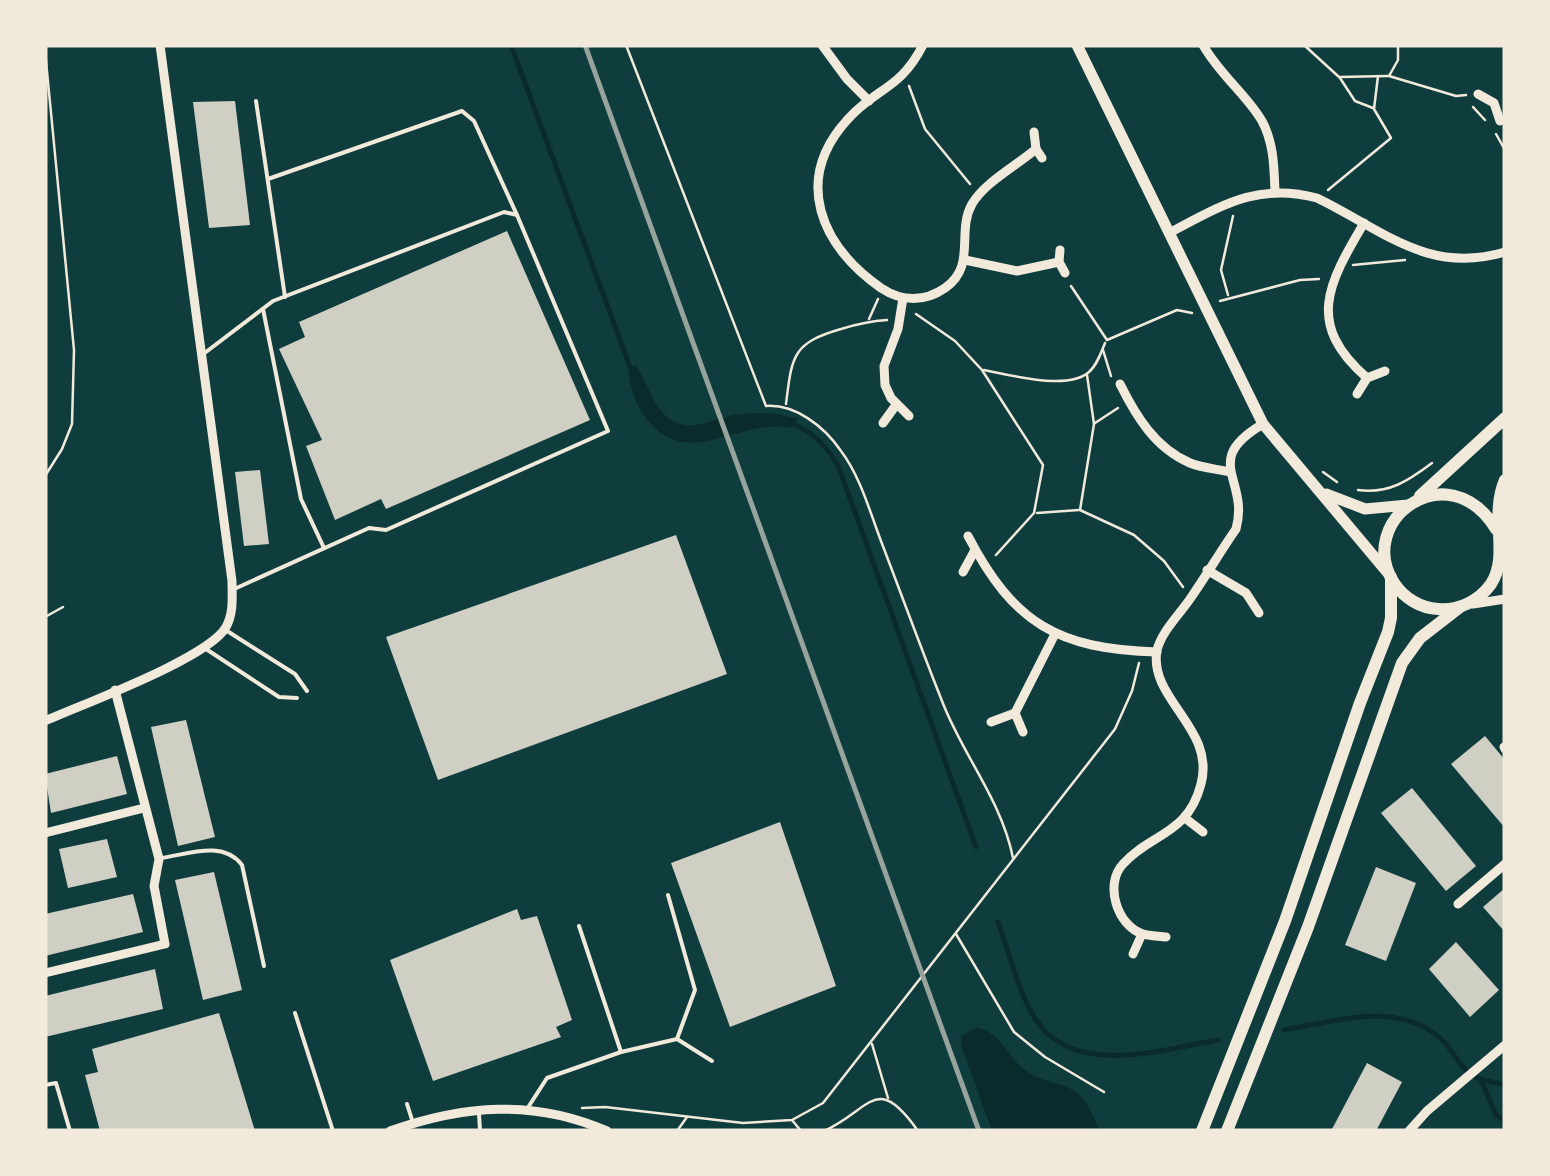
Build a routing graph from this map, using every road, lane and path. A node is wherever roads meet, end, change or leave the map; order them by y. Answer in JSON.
{"nodes":[{"id":1,"x":160,"y":45,"type":"edge"},
{"id":2,"x":626,"y":45,"type":"edge"},
{"id":3,"x":822,"y":45,"type":"edge"},
{"id":4,"x":924,"y":45,"type":"edge"},
{"id":5,"x":1077,"y":45,"type":"edge"},
{"id":6,"x":1203,"y":45,"type":"edge"},
{"id":7,"x":1304,"y":45,"type":"edge"},
{"id":8,"x":1398,"y":45,"type":"edge"},
{"id":9,"x":45,"y":51,"type":"edge"},
{"id":10,"x":904,"y":76,"type":"junction"},
{"id":11,"x":1378,"y":76,"type":"junction"},
{"id":12,"x":1389,"y":76,"type":"junction"},
{"id":13,"x":1340,"y":77,"type":"junction"},
{"id":14,"x":1478,"y":94,"type":"joint"},
{"id":15,"x":1463,"y":96,"type":"junction"},
{"id":16,"x":1505,"y":96,"type":"edge"},
{"id":17,"x":256,"y":101,"type":"dead end"},
{"id":18,"x":869,"y":101,"type":"junction"},
{"id":19,"x":1494,"y":104,"type":"junction"},
{"id":20,"x":1374,"y":109,"type":"junction"},
{"id":21,"x":1500,"y":121,"type":"dead end"},
{"id":22,"x":1034,"y":132,"type":"dead end"},
{"id":23,"x":1505,"y":150,"type":"edge"},
{"id":24,"x":268,"y":180,"type":"junction"},
{"id":25,"x":1275,"y":192,"type":"junction"},
{"id":26,"x":978,"y":195,"type":"junction"},
{"id":27,"x":1317,"y":198,"type":"junction"},
{"id":28,"x":1234,"y":200,"type":"junction"},
{"id":29,"x":516,"y":215,"type":"junction"},
{"id":30,"x":1364,"y":224,"type":"junction"},
{"id":31,"x":1169,"y":233,"type":"junction"},
{"id":32,"x":1505,"y":252,"type":"edge"},
{"id":33,"x":965,"y":260,"type":"junction"},
{"id":34,"x":1065,"y":273,"type":"joint"},
{"id":35,"x":882,"y":288,"type":"junction"},
{"id":36,"x":285,"y":297,"type":"junction"},
{"id":37,"x":1230,"y":298,"type":"dead end"},
{"id":38,"x":263,"y":308,"type":"junction"},
{"id":39,"x":901,"y":308,"type":"junction"},
{"id":40,"x":1193,"y":313,"type":"dead end"},
{"id":41,"x":868,"y":321,"type":"junction"},
{"id":42,"x":1107,"y":340,"type":"junction"},
{"id":43,"x":1103,"y":349,"type":"junction"},
{"id":44,"x":201,"y":356,"type":"junction"},
{"id":45,"x":982,"y":370,"type":"junction"},
{"id":46,"x":1385,"y":371,"type":"dead end"},
{"id":47,"x":1087,"y":375,"type":"junction"},
{"id":48,"x":1366,"y":378,"type":"junction"},
{"id":49,"x":1120,"y":384,"type":"joint"},
{"id":50,"x":1358,"y":394,"type":"dead end"},
{"id":51,"x":1130,"y":404,"type":"junction"},
{"id":52,"x":786,"y":405,"type":"junction"},
{"id":53,"x":896,"y":405,"type":"junction"},
{"id":54,"x":909,"y":416,"type":"dead end"},
{"id":55,"x":1505,"y":418,"type":"edge"},
{"id":56,"x":882,"y":423,"type":"dead end"},
{"id":57,"x":1094,"y":424,"type":"junction"},
{"id":58,"x":1263,"y":424,"type":"junction"},
{"id":59,"x":1432,"y":463,"type":"dead end"},
{"id":60,"x":1323,"y":471,"type":"dead end"},
{"id":61,"x":1230,"y":472,"type":"junction"},
{"id":62,"x":45,"y":476,"type":"edge"},
{"id":63,"x":1505,"y":480,"type":"edge"},
{"id":64,"x":1318,"y":489,"type":"junction"},
{"id":65,"x":1411,"y":503,"type":"junction"},
{"id":66,"x":1080,"y":510,"type":"junction"},
{"id":67,"x":1034,"y":513,"type":"junction"},
{"id":68,"x":968,"y":536,"type":"dead end"},
{"id":69,"x":1500,"y":536,"type":"edge"},
{"id":70,"x":324,"y":548,"type":"junction"},
{"id":71,"x":976,"y":550,"type":"junction"},
{"id":72,"x":986,"y":568,"type":"junction"},
{"id":73,"x":1208,"y":570,"type":"junction"},
{"id":74,"x":963,"y":572,"type":"dead end"},
{"id":75,"x":1390,"y":576,"type":"junction"},
{"id":76,"x":1256,"y":584,"type":"dead end"},
{"id":77,"x":232,"y":590,"type":"junction"},
{"id":78,"x":1246,"y":593,"type":"junction"},
{"id":79,"x":1191,"y":597,"type":"junction"},
{"id":80,"x":1505,"y":599,"type":"edge"},
{"id":81,"x":63,"y":607,"type":"dead end"},
{"id":82,"x":1462,"y":607,"type":"junction"},
{"id":83,"x":1259,"y":613,"type":"dead end"},
{"id":84,"x":45,"y":617,"type":"edge"},
{"id":85,"x":224,"y":630,"type":"junction"},
{"id":86,"x":1055,"y":634,"type":"junction"},
{"id":87,"x":204,"y":648,"type":"junction"},
{"id":88,"x":1142,"y":652,"type":"junction"},
{"id":89,"x":1157,"y":652,"type":"junction"},
{"id":90,"x":115,"y":690,"type":"junction"},
{"id":91,"x":308,"y":691,"type":"dead end"},
{"id":92,"x":298,"y":698,"type":"dead end"},
{"id":93,"x":1015,"y":713,"type":"junction"},
{"id":94,"x":45,"y":721,"type":"edge"},
{"id":95,"x":991,"y":722,"type":"dead end"},
{"id":96,"x":1023,"y":732,"type":"dead end"},
{"id":97,"x":144,"y":808,"type":"junction"},
{"id":98,"x":1185,"y":818,"type":"junction"},
{"id":99,"x":1203,"y":832,"type":"dead end"},
{"id":100,"x":45,"y":833,"type":"edge"},
{"id":101,"x":1013,"y":858,"type":"junction"},
{"id":102,"x":158,"y":859,"type":"junction"},
{"id":103,"x":1505,"y":864,"type":"edge"},
{"id":104,"x":668,"y":895,"type":"dead end"},
{"id":105,"x":1458,"y":904,"type":"dead end"},
{"id":106,"x":579,"y":926,"type":"dead end"},
{"id":107,"x":955,"y":932,"type":"junction"},
{"id":108,"x":1142,"y":934,"type":"junction"},
{"id":109,"x":1166,"y":937,"type":"dead end"},
{"id":110,"x":1133,"y":954,"type":"dead end"},
{"id":111,"x":264,"y":966,"type":"dead end"},
{"id":112,"x":45,"y":973,"type":"edge"},
{"id":113,"x":295,"y":1013,"type":"dead end"},
{"id":114,"x":677,"y":1039,"type":"junction"},
{"id":115,"x":871,"y":1042,"type":"junction"},
{"id":116,"x":1505,"y":1045,"type":"edge"},
{"id":117,"x":622,"y":1052,"type":"junction"},
{"id":118,"x":712,"y":1061,"type":"dead end"},
{"id":119,"x":45,"y":1085,"type":"edge"},
{"id":120,"x":1104,"y":1092,"type":"dead end"},
{"id":121,"x":889,"y":1100,"type":"junction"},
{"id":122,"x":407,"y":1104,"type":"dead end"},
{"id":123,"x":478,"y":1108,"type":"junction"},
{"id":124,"x":527,"y":1109,"type":"junction"},
{"id":125,"x":552,"y":1112,"type":"junction"},
{"id":126,"x":688,"y":1115,"type":"junction"},
{"id":127,"x":792,"y":1120,"type":"junction"},
{"id":128,"x":414,"y":1123,"type":"junction"},
{"id":129,"x":70,"y":1131,"type":"edge"},
{"id":130,"x":333,"y":1131,"type":"edge"},
{"id":131,"x":390,"y":1131,"type":"edge"},
{"id":132,"x":480,"y":1131,"type":"edge"},
{"id":133,"x":606,"y":1131,"type":"edge"},
{"id":134,"x":677,"y":1131,"type":"edge"},
{"id":135,"x":800,"y":1131,"type":"edge"},
{"id":136,"x":824,"y":1131,"type":"edge"},
{"id":137,"x":918,"y":1131,"type":"edge"},
{"id":138,"x":1202,"y":1131,"type":"edge"},
{"id":139,"x":1227,"y":1131,"type":"edge"},
{"id":140,"x":1409,"y":1131,"type":"edge"}],
"edges":[{"from":1,"to":44,"type":"street"},
{"from":2,"to":52,"type":"path"},
{"from":3,"to":18,"type":"street"},
{"from":4,"to":10,"type":"street"},
{"from":5,"to":31,"type":"street"},
{"from":6,"to":25,"type":"street"},
{"from":7,"to":13,"type":"path"},
{"from":8,"to":12,"type":"path"},
{"from":9,"to":62,"type":"path"},
{"from":10,"to":18,"type":"street"},
{"from":10,"to":26,"type":"path"},
{"from":11,"to":12,"type":"path"},
{"from":11,"to":13,"type":"path"},
{"from":11,"to":20,"type":"path"},
{"from":12,"to":15,"type":"path"},
{"from":13,"to":20,"type":"path"},
{"from":14,"to":15,"type":"path"},
{"from":14,"to":19,"type":"street"},
{"from":15,"to":23,"type":"path"},
{"from":16,"to":19,"type":"street"},
{"from":17,"to":24,"type":"lane"},
{"from":18,"to":35,"type":"street"},
{"from":19,"to":21,"type":"street"},
{"from":20,"to":27,"type":"path"},
{"from":22,"to":26,"type":"street"},
{"from":24,"to":29,"type":"lane"},
{"from":24,"to":36,"type":"lane"},
{"from":25,"to":27,"type":"street"},
{"from":25,"to":28,"type":"street"},
{"from":26,"to":33,"type":"street"},
{"from":27,"to":30,"type":"street"},
{"from":28,"to":31,"type":"street"},
{"from":28,"to":37,"type":"path"},
{"from":29,"to":36,"type":"lane"},
{"from":29,"to":70,"type":"lane"},
{"from":30,"to":32,"type":"street"},
{"from":30,"to":48,"type":"street"},
{"from":31,"to":58,"type":"street"},
{"from":33,"to":34,"type":"street"},
{"from":33,"to":39,"type":"street"},
{"from":34,"to":42,"type":"path"},
{"from":35,"to":39,"type":"street"},
{"from":35,"to":41,"type":"path"},
{"from":36,"to":38,"type":"lane"},
{"from":38,"to":44,"type":"lane"},
{"from":38,"to":70,"type":"lane"},
{"from":39,"to":41,"type":"path"},
{"from":39,"to":45,"type":"path"},
{"from":39,"to":53,"type":"street"},
{"from":40,"to":42,"type":"path"},
{"from":41,"to":52,"type":"path"},
{"from":42,"to":43,"type":"path"},
{"from":43,"to":47,"type":"path"},
{"from":43,"to":49,"type":"path"},
{"from":44,"to":77,"type":"street"},
{"from":45,"to":47,"type":"path"},
{"from":45,"to":67,"type":"path"},
{"from":46,"to":48,"type":"street"},
{"from":47,"to":57,"type":"path"},
{"from":48,"to":50,"type":"street"},
{"from":49,"to":51,"type":"street"},
{"from":51,"to":57,"type":"path"},
{"from":51,"to":61,"type":"street"},
{"from":52,"to":101,"type":"path"},
{"from":53,"to":54,"type":"street"},
{"from":53,"to":56,"type":"street"},
{"from":55,"to":65,"type":"main road"},
{"from":57,"to":66,"type":"path"},
{"from":58,"to":61,"type":"street"},
{"from":58,"to":64,"type":"street"},
{"from":59,"to":60,"type":"path"},
{"from":61,"to":73,"type":"street"},
{"from":63,"to":69,"type":"main road"},
{"from":64,"to":65,"type":"street"},
{"from":64,"to":75,"type":"street"},
{"from":65,"to":69,"type":"main road"},
{"from":65,"to":75,"type":"main road"},
{"from":66,"to":67,"type":"path"},
{"from":66,"to":79,"type":"path"},
{"from":67,"to":72,"type":"path"},
{"from":68,"to":71,"type":"street"},
{"from":69,"to":82,"type":"main road"},
{"from":70,"to":77,"type":"lane"},
{"from":71,"to":72,"type":"street"},
{"from":71,"to":74,"type":"street"},
{"from":72,"to":86,"type":"street"},
{"from":73,"to":78,"type":"street"},
{"from":73,"to":79,"type":"street"},
{"from":75,"to":82,"type":"main road"},
{"from":75,"to":138,"type":"main road"},
{"from":76,"to":78,"type":"street"},
{"from":77,"to":85,"type":"street"},
{"from":78,"to":83,"type":"street"},
{"from":79,"to":89,"type":"street"},
{"from":80,"to":82,"type":"street"},
{"from":81,"to":84,"type":"path"},
{"from":82,"to":139,"type":"main road"},
{"from":85,"to":87,"type":"street"},
{"from":85,"to":91,"type":"lane"},
{"from":86,"to":88,"type":"street"},
{"from":86,"to":93,"type":"street"},
{"from":87,"to":90,"type":"street"},
{"from":87,"to":92,"type":"lane"},
{"from":88,"to":89,"type":"street"},
{"from":88,"to":101,"type":"path"},
{"from":89,"to":98,"type":"street"},
{"from":90,"to":94,"type":"street"},
{"from":90,"to":97,"type":"street"},
{"from":93,"to":95,"type":"street"},
{"from":93,"to":96,"type":"street"},
{"from":97,"to":100,"type":"street"},
{"from":97,"to":102,"type":"street"},
{"from":98,"to":99,"type":"street"},
{"from":98,"to":108,"type":"street"},
{"from":101,"to":107,"type":"path"},
{"from":102,"to":111,"type":"lane"},
{"from":102,"to":112,"type":"street"},
{"from":103,"to":105,"type":"street"},
{"from":104,"to":114,"type":"lane"},
{"from":106,"to":117,"type":"lane"},
{"from":107,"to":115,"type":"path"},
{"from":107,"to":120,"type":"path"},
{"from":108,"to":109,"type":"street"},
{"from":108,"to":110,"type":"street"},
{"from":113,"to":130,"type":"lane"},
{"from":114,"to":117,"type":"lane"},
{"from":114,"to":118,"type":"lane"},
{"from":115,"to":121,"type":"path"},
{"from":115,"to":127,"type":"path"},
{"from":116,"to":140,"type":"street"},
{"from":117,"to":124,"type":"lane"},
{"from":119,"to":129,"type":"lane"},
{"from":121,"to":136,"type":"path"},
{"from":121,"to":137,"type":"path"},
{"from":122,"to":128,"type":"lane"},
{"from":123,"to":124,"type":"street"},
{"from":123,"to":128,"type":"street"},
{"from":123,"to":132,"type":"lane"},
{"from":124,"to":125,"type":"street"},
{"from":125,"to":126,"type":"path"},
{"from":125,"to":133,"type":"street"},
{"from":126,"to":127,"type":"path"},
{"from":126,"to":134,"type":"path"},
{"from":127,"to":135,"type":"path"},
{"from":128,"to":131,"type":"street"}]}
